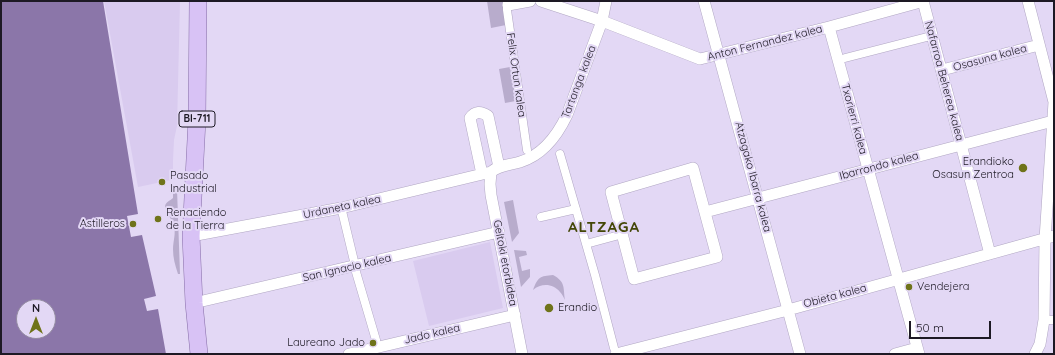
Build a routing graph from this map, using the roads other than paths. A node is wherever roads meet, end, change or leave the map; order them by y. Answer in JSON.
{"nodes":[{"id":1,"x":198,"y":1,"type":"edge"},
{"id":2,"x":530,"y":1,"type":"edge"},
{"id":3,"x":541,"y":1,"type":"edge"},
{"id":4,"x":606,"y":1,"type":"edge"},
{"id":5,"x":704,"y":1,"type":"edge"},
{"id":6,"x":923,"y":1,"type":"edge"},
{"id":7,"x":1028,"y":1,"type":"edge"},
{"id":8,"x":507,"y":3,"type":"edge"},
{"id":9,"x":602,"y":21,"type":"junction"},
{"id":10,"x":829,"y":27,"type":"junction"},
{"id":11,"x":927,"y":37,"type":"dead end"},
{"id":12,"x":1038,"y":45,"type":"junction"},
{"id":13,"x":720,"y":55,"type":"junction"},
{"id":14,"x":845,"y":58,"type":"dead end"},
{"id":15,"x":942,"y":70,"type":"junction"},
{"id":16,"x":1053,"y":121,"type":"junction"},
{"id":17,"x":961,"y":145,"type":"junction"},
{"id":18,"x":527,"y":150,"type":"dead end"},
{"id":19,"x":560,"y":154,"type":"dead end"},
{"id":20,"x":867,"y":169,"type":"junction"},
{"id":21,"x":491,"y":171,"type":"junction"},
{"id":22,"x":758,"y":198,"type":"junction"},
{"id":23,"x":576,"y":209,"type":"junction"},
{"id":24,"x":342,"y":211,"type":"dead end"},
{"id":25,"x":705,"y":212,"type":"junction"},
{"id":26,"x":541,"y":217,"type":"dead end"},
{"id":27,"x":499,"y":232,"type":"junction"},
{"id":28,"x":623,"y":234,"type":"junction"},
{"id":29,"x":191,"y":236,"type":"junction"},
{"id":30,"x":1049,"y":237,"type":"edge"},
{"id":31,"x":586,"y":244,"type":"junction"},
{"id":32,"x":990,"y":254,"type":"junction"},
{"id":33,"x":354,"y":261,"type":"dead end"},
{"id":34,"x":356,"y":272,"type":"dead end"},
{"id":35,"x":899,"y":279,"type":"junction"},
{"id":36,"x":194,"y":303,"type":"junction"},
{"id":37,"x":788,"y":310,"type":"junction"},
{"id":38,"x":514,"y":314,"type":"junction"},
{"id":39,"x":1049,"y":320,"type":"edge"},
{"id":40,"x":376,"y":340,"type":"dead end"},
{"id":41,"x":615,"y":351,"type":"edge"},
{"id":42,"x":918,"y":351,"type":"edge"},
{"id":43,"x":200,"y":354,"type":"edge"},
{"id":44,"x":349,"y":354,"type":"edge"},
{"id":45,"x":522,"y":354,"type":"edge"},
{"id":46,"x":800,"y":354,"type":"edge"},
{"id":47,"x":895,"y":354,"type":"edge"},
{"id":48,"x":1035,"y":354,"type":"edge"}],
"edges":[{"from":1,"to":29,"type":"main road","number":"BI-711"},
{"from":2,"to":8,"type":"street"},
{"from":3,"to":9,"type":"street","name":"Anton Fernandez kalea"},
{"from":4,"to":9,"type":"street","name":"Tartanga kalea"},
{"from":5,"to":13,"type":"street","name":"Atzagako Ibarra kalea"},
{"from":6,"to":10,"type":"street","name":"Anton Fernandez kalea"},
{"from":6,"to":15,"type":"street","name":"Nafarroa Beherea kalea"},
{"from":7,"to":12,"type":"street"},
{"from":8,"to":18,"type":"street","name":"Felix Ortun kalea"},
{"from":9,"to":13,"type":"street","name":"Anton Fernandez kalea"},
{"from":9,"to":21,"type":"street","name":"Tartanga kalea"},
{"from":10,"to":13,"type":"street","name":"Anton Fernandez kalea"},
{"from":10,"to":20,"type":"street","name":"Txorierri kalea"},
{"from":11,"to":14,"type":"street"},
{"from":12,"to":15,"type":"street","name":"Osasuna kalea"},
{"from":12,"to":16,"type":"street"},
{"from":13,"to":22,"type":"street","name":"Atzagako Ibarra kalea"},
{"from":15,"to":17,"type":"street","name":"Nafarroa Beherea kalea"},
{"from":16,"to":17,"type":"street","name":"Ibarrondo kalea"},
{"from":16,"to":30,"type":"street"},
{"from":17,"to":20,"type":"street","name":"Ibarrondo kalea"},
{"from":17,"to":32,"type":"street","name":"Nafarroa Beherea kalea"},
{"from":19,"to":23,"type":"street"},
{"from":20,"to":22,"type":"street","name":"Ibarrondo kalea"},
{"from":20,"to":35,"type":"street","name":"Txorierri kalea"},
{"from":21,"to":27,"type":"street","name":"Geltoki etorbidea"},
{"from":21,"to":29,"type":"street","name":"Urdaneta kalea"},
{"from":22,"to":25,"type":"street","name":"Ibarrondo kalea"},
{"from":22,"to":37,"type":"street","name":"Atzagako Ibarra kalea"},
{"from":23,"to":26,"type":"street"},
{"from":23,"to":31,"type":"street"},
{"from":24,"to":33,"type":"street"},
{"from":25,"to":28,"type":"street"},
{"from":25,"to":28,"type":"street"},
{"from":27,"to":36,"type":"street","name":"San Ignacio kalea"},
{"from":27,"to":38,"type":"street","name":"Geltoki etorbidea"},
{"from":28,"to":31,"type":"street"},
{"from":29,"to":36,"type":"main road","number":"BI-711"},
{"from":30,"to":32,"type":"street","name":"Obieta kalea"},
{"from":30,"to":39,"type":"street"},
{"from":31,"to":41,"type":"street"},
{"from":32,"to":35,"type":"street","name":"Obieta kalea"},
{"from":34,"to":40,"type":"street"},
{"from":35,"to":37,"type":"street","name":"Obieta kalea"},
{"from":35,"to":42,"type":"street","name":"Txorierri kalea"},
{"from":36,"to":43,"type":"main road","number":"BI-711"},
{"from":37,"to":41,"type":"street","name":"Obieta kalea"},
{"from":37,"to":46,"type":"street","name":"Atzagako Ibarra kalea"},
{"from":38,"to":44,"type":"street","name":"Jado kalea"},
{"from":38,"to":45,"type":"street","name":"Geltoki etorbidea"},
{"from":39,"to":48,"type":"street"},
{"from":42,"to":47,"type":"street"}]}
